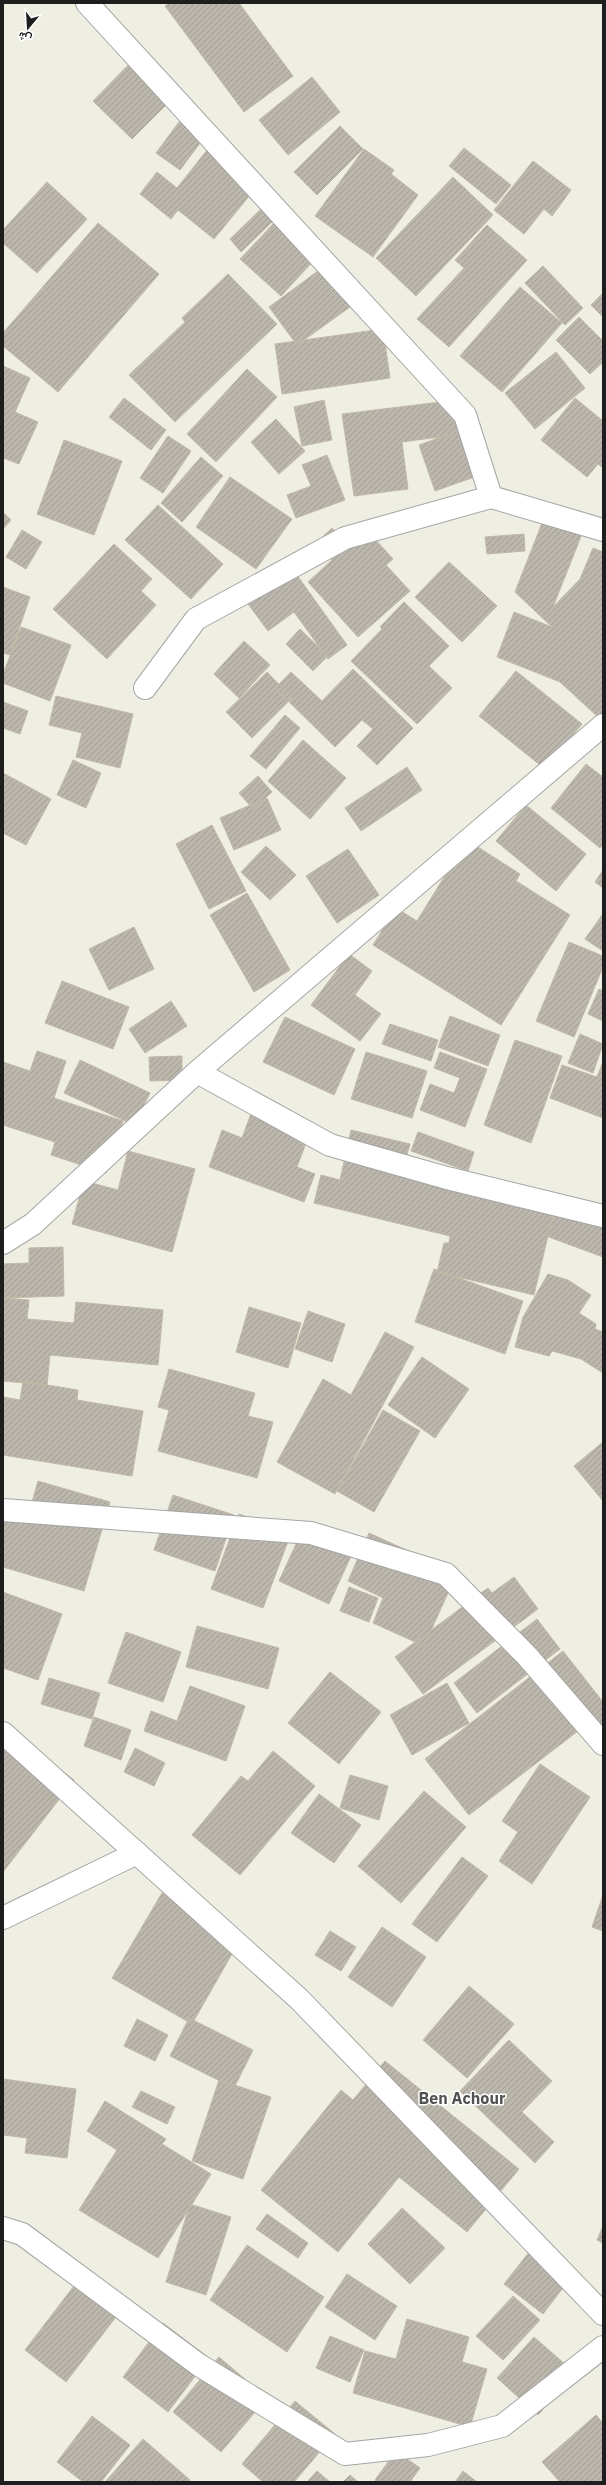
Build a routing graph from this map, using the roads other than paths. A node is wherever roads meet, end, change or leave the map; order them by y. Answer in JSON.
{"nodes":[{"id":1,"x":87,"y":3,"type":"edge"},
{"id":2,"x":491,"y":497,"type":"junction"},
{"id":3,"x":603,"y":530,"type":"edge"},
{"id":4,"x":145,"y":688,"type":"dead end"},
{"id":5,"x":603,"y":725,"type":"edge"},
{"id":6,"x":197,"y":1072,"type":"junction"},
{"id":7,"x":603,"y":1216,"type":"edge"},
{"id":8,"x":3,"y":1243,"type":"edge"},
{"id":9,"x":3,"y":1510,"type":"edge"},
{"id":10,"x":3,"y":1733,"type":"edge"},
{"id":11,"x":603,"y":1744,"type":"edge"},
{"id":12,"x":137,"y":1853,"type":"junction"},
{"id":13,"x":3,"y":1918,"type":"edge"},
{"id":14,"x":3,"y":2228,"type":"edge"},
{"id":15,"x":603,"y":2314,"type":"edge"},
{"id":16,"x":603,"y":2347,"type":"edge"}],
"edges":[{"from":1,"to":2,"type":"street"},
{"from":2,"to":3,"type":"street"},
{"from":2,"to":4,"type":"street"},
{"from":5,"to":6,"type":"street"},
{"from":6,"to":7,"type":"street"},
{"from":6,"to":8,"type":"street"},
{"from":9,"to":11,"type":"street"},
{"from":10,"to":12,"type":"street"},
{"from":12,"to":13,"type":"street"},
{"from":12,"to":15,"type":"street"},
{"from":14,"to":16,"type":"street"}]}
